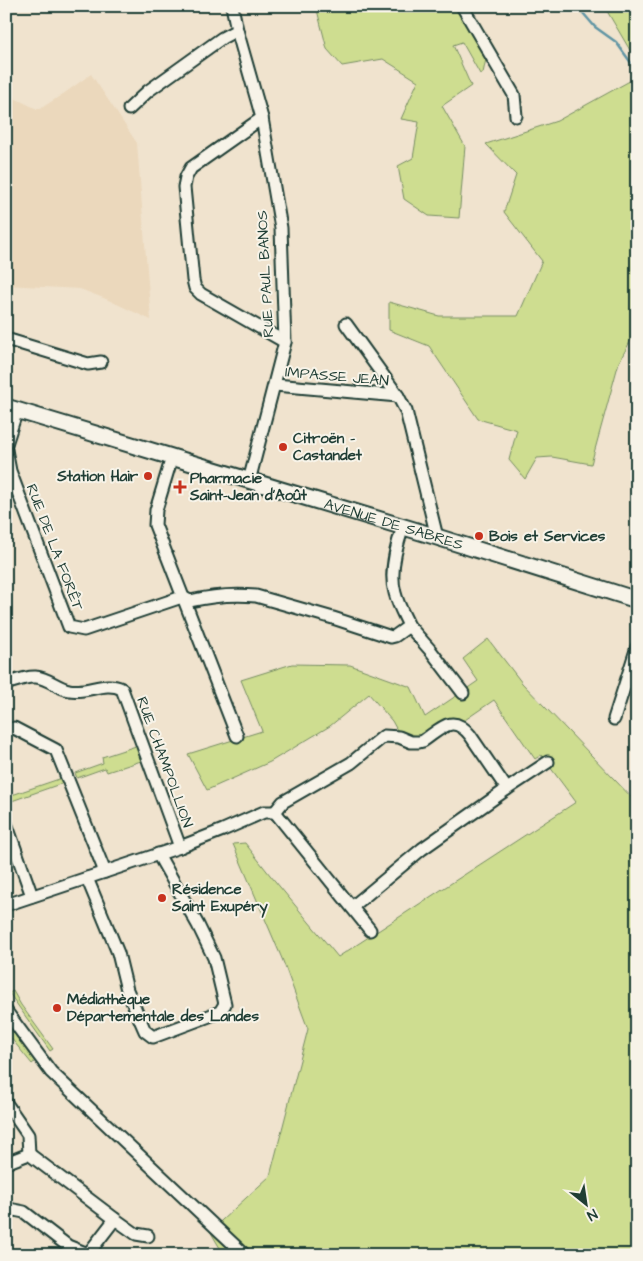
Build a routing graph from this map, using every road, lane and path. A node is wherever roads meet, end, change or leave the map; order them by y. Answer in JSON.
{"nodes":[{"id":1,"x":232,"y":6,"type":"edge"},
{"id":2,"x":462,"y":6,"type":"edge"},
{"id":3,"x":237,"y":30,"type":"junction"},
{"id":4,"x":129,"y":109,"type":"dead end"},
{"id":5,"x":516,"y":116,"type":"dead end"},
{"id":6,"x":262,"y":118,"type":"junction"},
{"id":7,"x":346,"y":324,"type":"dead end"},
{"id":8,"x":6,"y":339,"type":"edge"},
{"id":9,"x":285,"y":342,"type":"junction"},
{"id":10,"x":101,"y":362,"type":"dead end"},
{"id":11,"x":275,"y":385,"type":"junction"},
{"id":12,"x":398,"y":396,"type":"junction"},
{"id":13,"x":12,"y":409,"type":"edge"},
{"id":14,"x":6,"y":444,"type":"edge"},
{"id":15,"x":6,"y":450,"type":"edge"},
{"id":16,"x":172,"y":457,"type":"junction"},
{"id":17,"x":249,"y":480,"type":"junction"},
{"id":18,"x":403,"y":527,"type":"junction"},
{"id":19,"x":437,"y":537,"type":"junction"},
{"id":20,"x":182,"y":597,"type":"junction"},
{"id":21,"x":637,"y":600,"type":"edge"},
{"id":22,"x":409,"y":626,"type":"junction"},
{"id":23,"x":637,"y":647,"type":"edge"},
{"id":24,"x":6,"y":684,"type":"edge"},
{"id":25,"x":463,"y":693,"type":"dead end"},
{"id":26,"x":614,"y":719,"type":"dead end"},
{"id":27,"x":6,"y":730,"type":"edge"},
{"id":28,"x":237,"y":736,"type":"dead end"},
{"id":29,"x":548,"y":762,"type":"dead end"},
{"id":30,"x":507,"y":789,"type":"junction"},
{"id":31,"x":275,"y":812,"type":"junction"},
{"id":32,"x":6,"y":823,"type":"edge"},
{"id":33,"x":180,"y":847,"type":"junction"},
{"id":34,"x":158,"y":854,"type":"junction"},
{"id":35,"x":106,"y":872,"type":"junction"},
{"id":36,"x":87,"y":878,"type":"junction"},
{"id":37,"x":32,"y":896,"type":"junction"},
{"id":38,"x":6,"y":905,"type":"edge"},
{"id":39,"x":352,"y":907,"type":"junction"},
{"id":40,"x":370,"y":930,"type":"dead end"},
{"id":41,"x":6,"y":1010,"type":"edge"},
{"id":42,"x":6,"y":1103,"type":"edge"},
{"id":43,"x":29,"y":1154,"type":"junction"},
{"id":44,"x":6,"y":1163,"type":"edge"},
{"id":45,"x":6,"y":1211,"type":"edge"},
{"id":46,"x":115,"y":1219,"type":"junction"},
{"id":47,"x":148,"y":1236,"type":"dead end"},
{"id":48,"x":88,"y":1254,"type":"edge"},
{"id":49,"x":245,"y":1255,"type":"edge"}],
"edges":[{"from":1,"to":3,"type":"street","name":"RUE PAUL BANOS"},
{"from":2,"to":5,"type":"street"},
{"from":3,"to":4,"type":"street"},
{"from":3,"to":6,"type":"street","name":"RUE PAUL BANOS"},
{"from":6,"to":9,"type":"street","name":"RUE PAUL BANOS"},
{"from":6,"to":9,"type":"street"},
{"from":7,"to":12,"type":"street"},
{"from":8,"to":10,"type":"street"},
{"from":9,"to":11,"type":"street","name":"RUE PAUL BANOS"},
{"from":11,"to":12,"type":"street","name":"IMPASSE JEAN"},
{"from":11,"to":17,"type":"street","name":"RUE PAUL BANOS"},
{"from":12,"to":19,"type":"street"},
{"from":13,"to":14,"type":"street"},
{"from":13,"to":16,"type":"main road","name":"AVENUE DE SABRES"},
{"from":15,"to":20,"type":"street","name":"RUE DE LA FORÊT"},
{"from":16,"to":17,"type":"main road","name":"AVENUE DE SABRES"},
{"from":16,"to":20,"type":"street"},
{"from":17,"to":18,"type":"main road","name":"AVENUE DE SABRES"},
{"from":18,"to":19,"type":"main road","name":"AVENUE DE SABRES"},
{"from":18,"to":22,"type":"street"},
{"from":19,"to":21,"type":"main road","name":"AVENUE DE SABRES"},
{"from":20,"to":22,"type":"street"},
{"from":20,"to":28,"type":"street"},
{"from":22,"to":25,"type":"street"},
{"from":23,"to":26,"type":"street"},
{"from":24,"to":33,"type":"street","name":"RUE CHAMPOLLION"},
{"from":27,"to":35,"type":"street"},
{"from":29,"to":30,"type":"street"},
{"from":30,"to":31,"type":"street"},
{"from":30,"to":39,"type":"street"},
{"from":31,"to":33,"type":"street"},
{"from":31,"to":39,"type":"street"},
{"from":32,"to":37,"type":"street"},
{"from":33,"to":34,"type":"street"},
{"from":34,"to":35,"type":"street"},
{"from":34,"to":36,"type":"street"},
{"from":35,"to":36,"type":"street"},
{"from":36,"to":37,"type":"street"},
{"from":37,"to":38,"type":"street"},
{"from":39,"to":40,"type":"street"},
{"from":41,"to":49,"type":"street"},
{"from":42,"to":43,"type":"street"},
{"from":43,"to":44,"type":"street"},
{"from":43,"to":46,"type":"street"},
{"from":45,"to":48,"type":"street"},
{"from":46,"to":47,"type":"street"},
{"from":46,"to":48,"type":"street"}]}
